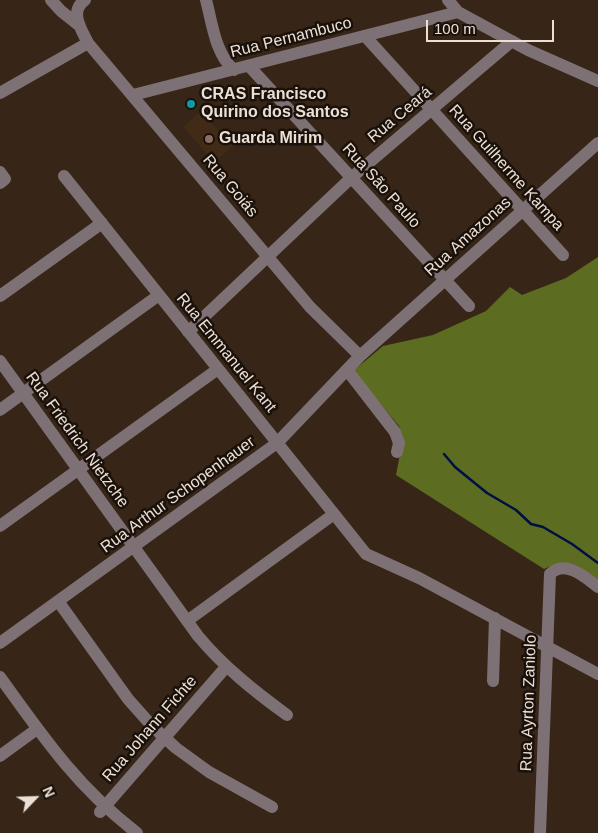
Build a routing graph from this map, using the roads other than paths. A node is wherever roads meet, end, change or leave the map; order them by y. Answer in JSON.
{"nodes":[{"id":1,"x":51,"y":0,"type":"edge"},
{"id":2,"x":206,"y":0,"type":"edge"},
{"id":3,"x":448,"y":0,"type":"edge"},
{"id":4,"x":83,"y":2,"type":"edge"},
{"id":5,"x":458,"y":12,"type":"junction"},
{"id":6,"x":80,"y":26,"type":"junction"},
{"id":7,"x":365,"y":36,"type":"junction"},
{"id":8,"x":88,"y":42,"type":"junction"},
{"id":9,"x":512,"y":42,"type":"junction"},
{"id":10,"x":249,"y":66,"type":"junction"},
{"id":11,"x":234,"y":70,"type":"junction"},
{"id":12,"x":598,"y":81,"type":"edge"},
{"id":13,"x":0,"y":93,"type":"edge"},
{"id":14,"x":133,"y":95,"type":"junction"},
{"id":15,"x":431,"y":110,"type":"junction"},
{"id":16,"x":598,"y":142,"type":"edge"},
{"id":17,"x":64,"y":176,"type":"dead end"},
{"id":18,"x":351,"y":178,"type":"junction"},
{"id":19,"x":522,"y":210,"type":"junction"},
{"id":20,"x":102,"y":223,"type":"junction"},
{"id":21,"x":563,"y":256,"type":"dead end"},
{"id":22,"x":268,"y":257,"type":"junction"},
{"id":23,"x":445,"y":280,"type":"junction"},
{"id":24,"x":159,"y":295,"type":"junction"},
{"id":25,"x":0,"y":296,"type":"edge"},
{"id":26,"x":468,"y":306,"type":"dead end"},
{"id":27,"x":188,"y":332,"type":"junction"},
{"id":28,"x":360,"y":356,"type":"junction"},
{"id":29,"x":0,"y":361,"type":"edge"},
{"id":30,"x":218,"y":369,"type":"junction"},
{"id":31,"x":347,"y":370,"type":"junction"},
{"id":32,"x":24,"y":393,"type":"junction"},
{"id":33,"x":0,"y":410,"type":"edge"},
{"id":34,"x":277,"y":443,"type":"junction"},
{"id":35,"x":397,"y":452,"type":"dead end"},
{"id":36,"x":78,"y":470,"type":"junction"},
{"id":37,"x":334,"y":514,"type":"junction"},
{"id":38,"x":0,"y":526,"type":"edge"},
{"id":39,"x":134,"y":547,"type":"junction"},
{"id":40,"x":598,"y":587,"type":"edge"},
{"id":41,"x":58,"y":601,"type":"junction"},
{"id":42,"x":495,"y":618,"type":"junction"},
{"id":43,"x":187,"y":621,"type":"junction"},
{"id":44,"x":0,"y":643,"type":"edge"},
{"id":45,"x":547,"y":647,"type":"junction"},
{"id":46,"x":226,"y":667,"type":"junction"},
{"id":47,"x":598,"y":674,"type":"edge"},
{"id":48,"x":0,"y":677,"type":"edge"},
{"id":49,"x":493,"y":681,"type":"dead end"},
{"id":50,"x":0,"y":690,"type":"edge"},
{"id":51,"x":287,"y":715,"type":"dead end"},
{"id":52,"x":34,"y":732,"type":"junction"},
{"id":53,"x":165,"y":737,"type":"junction"},
{"id":54,"x":0,"y":756,"type":"edge"},
{"id":55,"x":272,"y":807,"type":"dead end"},
{"id":56,"x":102,"y":809,"type":"junction"},
{"id":57,"x":125,"y":833,"type":"edge"},
{"id":58,"x":137,"y":833,"type":"edge"},
{"id":59,"x":540,"y":833,"type":"edge"}],
"edges":[{"from":1,"to":6,"type":"street"},
{"from":2,"to":11,"type":"street"},
{"from":3,"to":5,"type":"street"},
{"from":4,"to":6,"type":"street","name":"Rua Goiás"},
{"from":5,"to":7,"type":"street","name":"Rua Pernambuco"},
{"from":5,"to":9,"type":"street"},
{"from":6,"to":8,"type":"street","name":"Rua Goiás"},
{"from":7,"to":10,"type":"street","name":"Rua Pernambuco"},
{"from":7,"to":15,"type":"street","name":"Rua Guilherme Kampa"},
{"from":8,"to":13,"type":"street"},
{"from":8,"to":14,"type":"street","name":"Rua Goiás"},
{"from":9,"to":12,"type":"street"},
{"from":9,"to":15,"type":"street","name":"Rua Ceará"},
{"from":10,"to":11,"type":"street","name":"Rua Pernambuco"},
{"from":10,"to":18,"type":"street","name":"Rua São Paulo"},
{"from":11,"to":14,"type":"street","name":"Rua Pernambuco"},
{"from":14,"to":22,"type":"street","name":"Rua Goiás"},
{"from":15,"to":18,"type":"street","name":"Rua Ceará"},
{"from":15,"to":19,"type":"street","name":"Rua Guilherme Kampa"},
{"from":16,"to":19,"type":"street","name":"Rua Amazonas"},
{"from":17,"to":20,"type":"street","name":"Rua Emmanuel Kant"},
{"from":18,"to":22,"type":"street","name":"Rua Ceará"},
{"from":18,"to":23,"type":"street","name":"Rua São Paulo"},
{"from":19,"to":21,"type":"street","name":"Rua Guilherme Kampa"},
{"from":19,"to":23,"type":"street","name":"Rua Amazonas"},
{"from":20,"to":24,"type":"street","name":"Rua Emmanuel Kant"},
{"from":20,"to":25,"type":"street"},
{"from":22,"to":27,"type":"street","name":"Rua Ceará"},
{"from":22,"to":28,"type":"street","name":"Rua Goiás"},
{"from":23,"to":26,"type":"street","name":"Rua São Paulo"},
{"from":23,"to":28,"type":"street","name":"Rua Amazonas"},
{"from":24,"to":27,"type":"street","name":"Rua Emmanuel Kant"},
{"from":24,"to":32,"type":"street"},
{"from":27,"to":30,"type":"street","name":"Rua Emmanuel Kant"},
{"from":28,"to":31,"type":"street","name":"Rua Arthur Schopenhauer"},
{"from":29,"to":32,"type":"street","name":"Rua Friedrich Nietzche"},
{"from":30,"to":34,"type":"street","name":"Rua Emmanuel Kant"},
{"from":30,"to":36,"type":"street"},
{"from":31,"to":34,"type":"street","name":"Rua Arthur Schopenhauer"},
{"from":31,"to":35,"type":"street"},
{"from":32,"to":33,"type":"street"},
{"from":32,"to":36,"type":"street","name":"Rua Friedrich Nietzche"},
{"from":34,"to":37,"type":"street","name":"Rua Emmanuel Kant"},
{"from":34,"to":39,"type":"street","name":"Rua Arthur Schopenhauer"},
{"from":36,"to":38,"type":"street"},
{"from":36,"to":39,"type":"street","name":"Rua Friedrich Nietzche"},
{"from":37,"to":42,"type":"street","name":"Rua Emmanuel Kant"},
{"from":37,"to":43,"type":"street"},
{"from":39,"to":41,"type":"street","name":"Rua Arthur Schopenhauer"},
{"from":39,"to":43,"type":"street","name":"Rua Friedrich Nietzche"},
{"from":40,"to":45,"type":"street","name":"Rua Ayrton Zaniolo"},
{"from":41,"to":44,"type":"street","name":"Rua Arthur Schopenhauer"},
{"from":41,"to":53,"type":"street"},
{"from":42,"to":45,"type":"street"},
{"from":42,"to":49,"type":"street"},
{"from":43,"to":46,"type":"street","name":"Rua Friedrich Nietzche"},
{"from":45,"to":47,"type":"street"},
{"from":45,"to":59,"type":"street","name":"Rua Ayrton Zaniolo"},
{"from":46,"to":51,"type":"street","name":"Rua Friedrich Nietzche"},
{"from":46,"to":53,"type":"street","name":"Rua Johann Fichte"},
{"from":48,"to":52,"type":"street"},
{"from":50,"to":52,"type":"street"},
{"from":52,"to":54,"type":"street"},
{"from":52,"to":56,"type":"street"},
{"from":53,"to":55,"type":"street"},
{"from":53,"to":56,"type":"street","name":"Rua Johann Fichte"},
{"from":56,"to":57,"type":"street"},
{"from":56,"to":58,"type":"street"}]}
